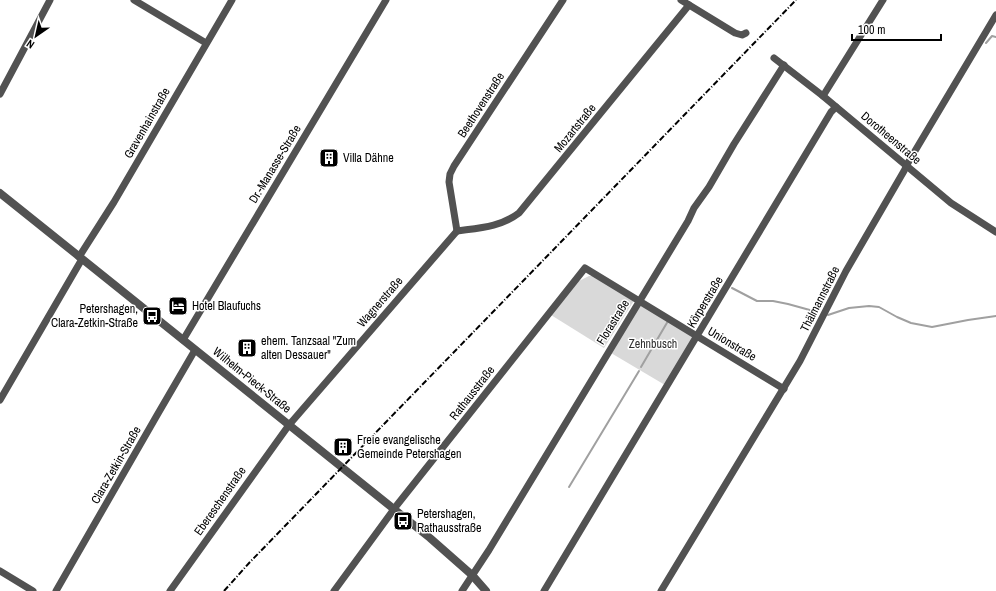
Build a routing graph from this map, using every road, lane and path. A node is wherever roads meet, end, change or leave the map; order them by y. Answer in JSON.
{"nodes":[{"id":1,"x":50,"y":0,"type":"edge"},
{"id":2,"x":134,"y":0,"type":"edge"},
{"id":3,"x":232,"y":0,"type":"edge"},
{"id":4,"x":386,"y":0,"type":"edge"},
{"id":5,"x":563,"y":0,"type":"edge"},
{"id":6,"x":681,"y":0,"type":"edge"},
{"id":7,"x":883,"y":0,"type":"edge"},
{"id":8,"x":689,"y":5,"type":"junction"},
{"id":9,"x":996,"y":15,"type":"edge"},
{"id":10,"x":746,"y":34,"type":"dead end"},
{"id":11,"x":206,"y":43,"type":"junction"},
{"id":12,"x":774,"y":58,"type":"dead end"},
{"id":13,"x":784,"y":66,"type":"junction"},
{"id":14,"x":0,"y":94,"type":"edge"},
{"id":15,"x":823,"y":96,"type":"junction"},
{"id":16,"x":836,"y":107,"type":"junction"},
{"id":17,"x":907,"y":166,"type":"junction"},
{"id":18,"x":0,"y":193,"type":"edge"},
{"id":19,"x":457,"y":231,"type":"junction"},
{"id":20,"x":996,"y":232,"type":"edge"},
{"id":21,"x":80,"y":258,"type":"junction"},
{"id":22,"x":585,"y":268,"type":"joint"},
{"id":23,"x":640,"y":300,"type":"junction"},
{"id":24,"x":698,"y":336,"type":"junction"},
{"id":25,"x":183,"y":340,"type":"junction"},
{"id":26,"x":196,"y":350,"type":"junction"},
{"id":27,"x":784,"y":389,"type":"junction"},
{"id":28,"x":0,"y":400,"type":"edge"},
{"id":29,"x":288,"y":424,"type":"junction"},
{"id":30,"x":394,"y":509,"type":"junction"},
{"id":31,"x":0,"y":571,"type":"edge"},
{"id":32,"x":472,"y":575,"type":"junction"},
{"id":33,"x":33,"y":591,"type":"edge"},
{"id":34,"x":56,"y":591,"type":"edge"},
{"id":35,"x":170,"y":591,"type":"edge"},
{"id":36,"x":334,"y":591,"type":"edge"},
{"id":37,"x":462,"y":591,"type":"edge"},
{"id":38,"x":486,"y":591,"type":"edge"},
{"id":39,"x":544,"y":591,"type":"edge"},
{"id":40,"x":661,"y":591,"type":"edge"}],
"edges":[{"from":1,"to":14,"type":"street"},
{"from":2,"to":11,"type":"street"},
{"from":3,"to":11,"type":"street","name":"Gravenhainstraße"},
{"from":4,"to":25,"type":"street","name":"Dr.-Manasse-Straße"},
{"from":5,"to":19,"type":"street","name":"Beethovenstraße"},
{"from":6,"to":8,"type":"street"},
{"from":7,"to":15,"type":"street"},
{"from":8,"to":10,"type":"street"},
{"from":8,"to":19,"type":"street","name":"Mozartstraße"},
{"from":9,"to":17,"type":"street","name":"Thälmannstraße"},
{"from":11,"to":21,"type":"street","name":"Gravenhainstraße"},
{"from":12,"to":13,"type":"street","name":"Dorotheenstraße"},
{"from":13,"to":15,"type":"street","name":"Dorotheenstraße"},
{"from":13,"to":23,"type":"street","name":"Florastraße"},
{"from":15,"to":16,"type":"street","name":"Dorotheenstraße"},
{"from":16,"to":17,"type":"street","name":"Dorotheenstraße"},
{"from":16,"to":24,"type":"street","name":"Körperstraße"},
{"from":17,"to":20,"type":"street","name":"Dorotheenstraße"},
{"from":17,"to":27,"type":"street","name":"Thälmannstraße"},
{"from":18,"to":21,"type":"street","name":"Wilhelm-Pieck-Straße"},
{"from":19,"to":29,"type":"street","name":"Wagnerstraße"},
{"from":21,"to":25,"type":"street","name":"Wilhelm-Pieck-Straße"},
{"from":21,"to":28,"type":"street","name":"Gravenhainstraße"},
{"from":22,"to":23,"type":"street","name":"Unionstraße"},
{"from":22,"to":30,"type":"street","name":"Rathausstraße"},
{"from":23,"to":24,"type":"street","name":"Unionstraße"},
{"from":23,"to":32,"type":"street","name":"Florastraße"},
{"from":24,"to":27,"type":"street","name":"Unionstraße"},
{"from":24,"to":39,"type":"street","name":"Körperstraße"},
{"from":25,"to":26,"type":"street","name":"Wilhelm-Pieck-Straße"},
{"from":26,"to":29,"type":"street","name":"Wilhelm-Pieck-Straße"},
{"from":26,"to":34,"type":"street","name":"Clara-Zetkin-Straße"},
{"from":27,"to":40,"type":"street","name":"Thälmannstraße"},
{"from":29,"to":30,"type":"street","name":"Wilhelm-Pieck-Straße"},
{"from":29,"to":35,"type":"street","name":"Ebereschenstraße"},
{"from":30,"to":32,"type":"street","name":"Wilhelm-Pieck-Straße"},
{"from":30,"to":36,"type":"street","name":"Rathausstraße"},
{"from":31,"to":33,"type":"street"},
{"from":32,"to":37,"type":"street","name":"Florastraße"},
{"from":32,"to":38,"type":"street","name":"Wilhelm-Pieck-Straße"}]}
